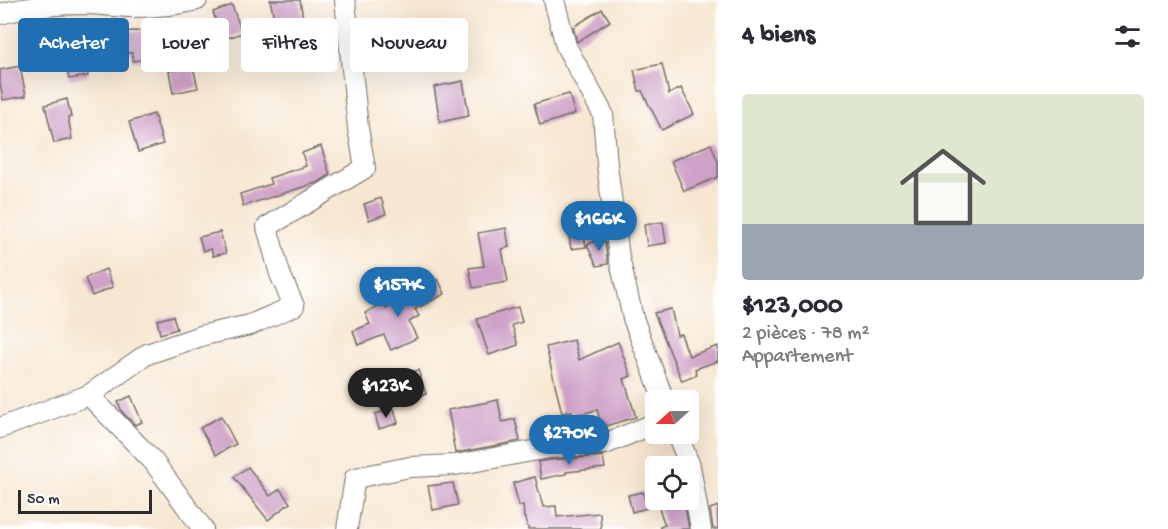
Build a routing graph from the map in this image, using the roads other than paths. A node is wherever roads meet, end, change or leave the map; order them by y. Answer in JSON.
{"nodes":[{"id":1,"x":197,"y":0,"type":"edge"},
{"id":2,"x":345,"y":0,"type":"edge"},
{"id":3,"x":554,"y":0,"type":"edge"},
{"id":4,"x":64,"y":3,"type":"edge"},
{"id":5,"x":0,"y":14,"type":"edge"},
{"id":6,"x":660,"y":390,"type":"edge"},
{"id":7,"x":89,"y":395,"type":"junction"},
{"id":8,"x":0,"y":428,"type":"edge"},
{"id":9,"x":645,"y":428,"type":"edge"},
{"id":10,"x":681,"y":444,"type":"edge"},
{"id":11,"x":203,"y":529,"type":"edge"},
{"id":12,"x":347,"y":529,"type":"edge"},
{"id":13,"x":701,"y":529,"type":"edge"}],
"edges":[{"from":1,"to":4,"type":"street"},
{"from":2,"to":7,"type":"street"},
{"from":3,"to":6,"type":"street"},
{"from":4,"to":5,"type":"street"},
{"from":7,"to":8,"type":"street"},
{"from":7,"to":11,"type":"street"},
{"from":9,"to":12,"type":"street"},
{"from":10,"to":13,"type":"street"}]}
